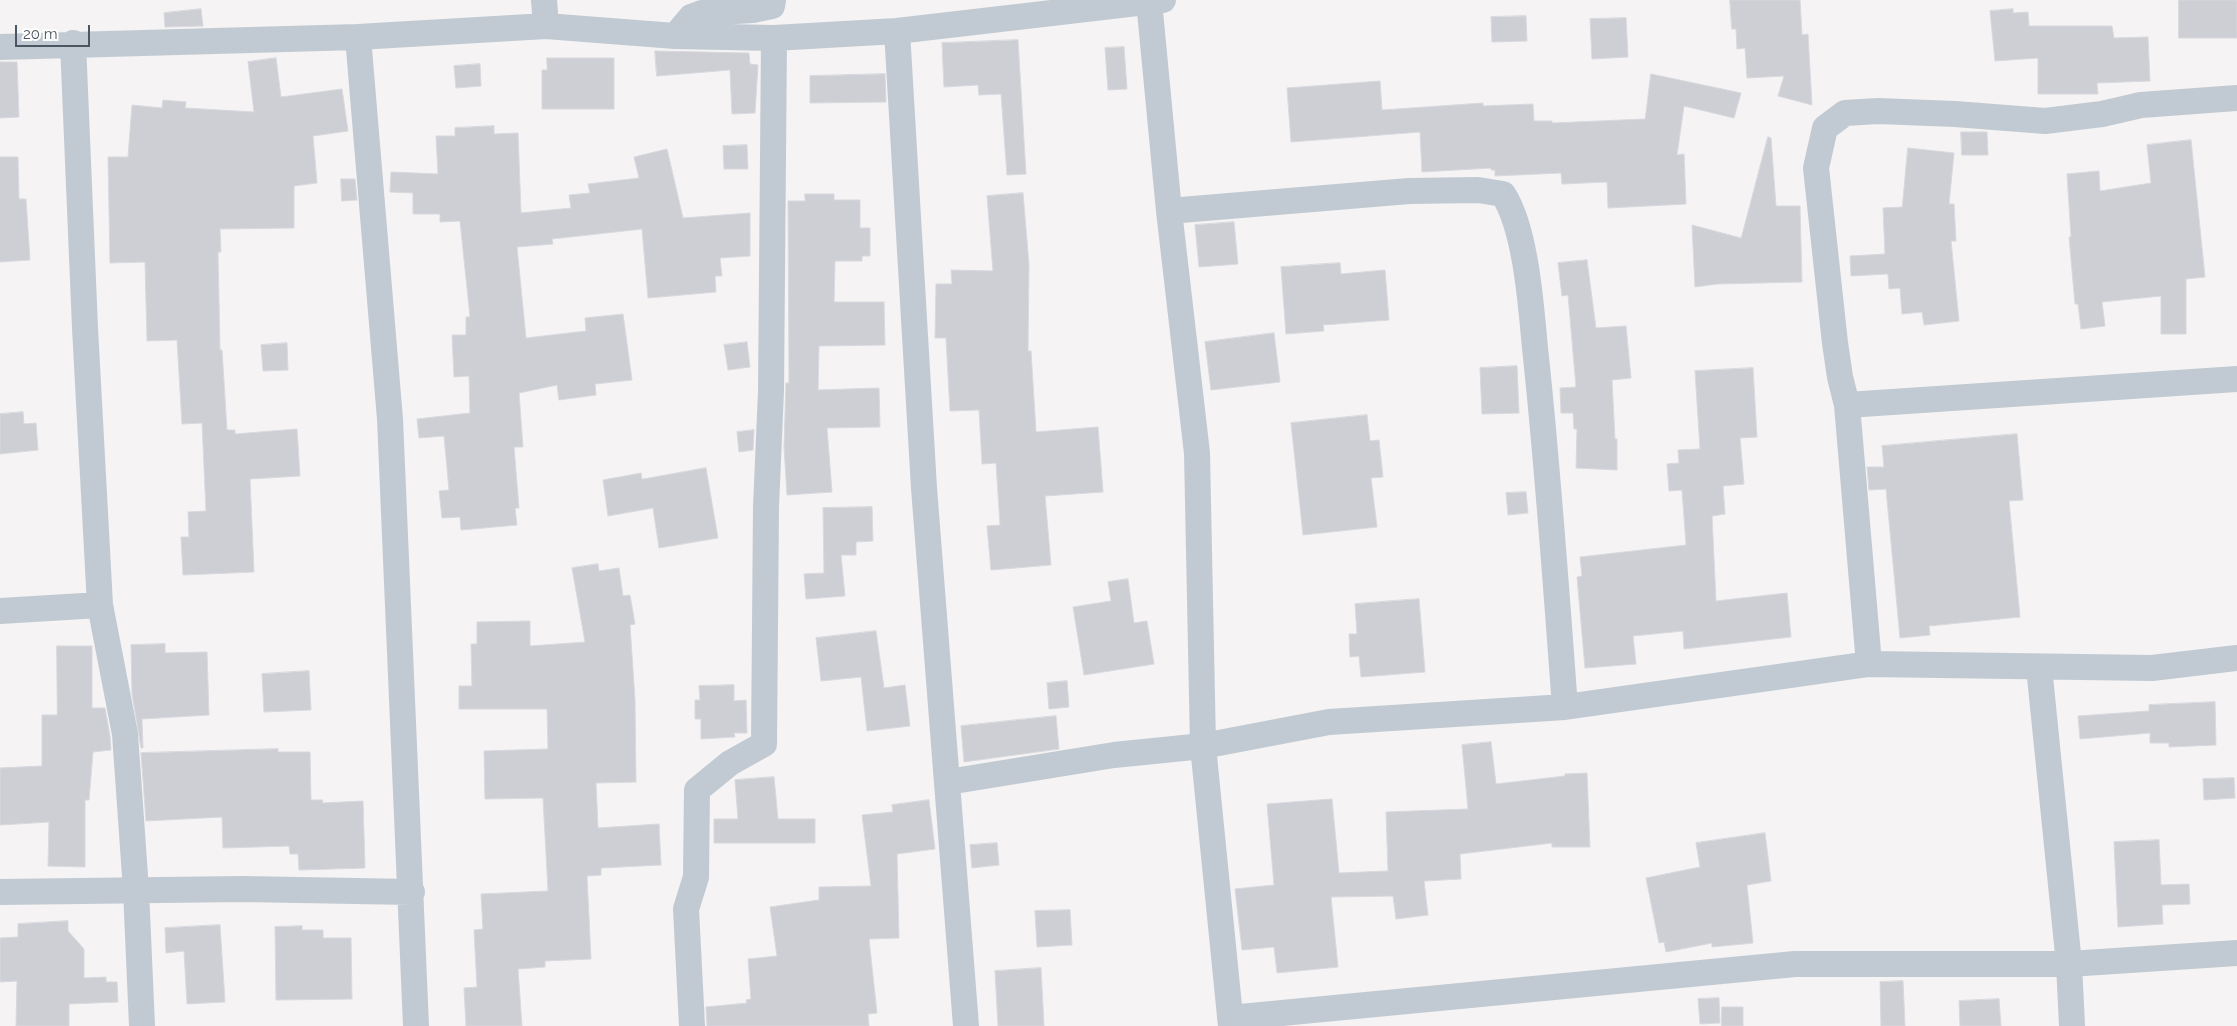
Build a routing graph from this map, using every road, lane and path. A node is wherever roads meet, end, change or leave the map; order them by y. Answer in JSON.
{"nodes":[{"id":1,"x":544,"y":0,"type":"edge"},
{"id":2,"x":773,"y":0,"type":"edge"},
{"id":3,"x":1163,"y":0,"type":"edge"},
{"id":4,"x":1149,"y":1,"type":"edge"},
{"id":5,"x":546,"y":26,"type":"junction"},
{"id":6,"x":898,"y":31,"type":"junction"},
{"id":7,"x":675,"y":36,"type":"junction"},
{"id":8,"x":358,"y":37,"type":"junction"},
{"id":9,"x":774,"y":38,"type":"junction"},
{"id":10,"x":73,"y":43,"type":"junction"},
{"id":11,"x":0,"y":47,"type":"edge"},
{"id":12,"x":2237,"y":98,"type":"edge"},
{"id":13,"x":1169,"y":211,"type":"junction"},
{"id":14,"x":2237,"y":379,"type":"edge"},
{"id":15,"x":1847,"y":405,"type":"junction"},
{"id":16,"x":100,"y":605,"type":"junction"},
{"id":17,"x":0,"y":611,"type":"edge"},
{"id":18,"x":2237,"y":658,"type":"edge"},
{"id":19,"x":1868,"y":664,"type":"junction"},
{"id":20,"x":2039,"y":667,"type":"junction"},
{"id":21,"x":1565,"y":707,"type":"junction"},
{"id":22,"x":1203,"y":746,"type":"junction"},
{"id":23,"x":948,"y":782,"type":"junction"},
{"id":24,"x":136,"y":890,"type":"junction"},
{"id":25,"x":0,"y":892,"type":"edge"},
{"id":26,"x":412,"y":892,"type":"junction"},
{"id":27,"x":2237,"y":953,"type":"edge"},
{"id":28,"x":2069,"y":964,"type":"junction"},
{"id":29,"x":1230,"y":1022,"type":"edge"},
{"id":30,"x":142,"y":1026,"type":"edge"},
{"id":31,"x":416,"y":1026,"type":"edge"},
{"id":32,"x":692,"y":1026,"type":"edge"},
{"id":33,"x":966,"y":1026,"type":"edge"},
{"id":34,"x":2072,"y":1026,"type":"edge"}],
"edges":[{"from":1,"to":5,"type":"street"},
{"from":2,"to":7,"type":"street"},
{"from":3,"to":4,"type":"street"},
{"from":4,"to":6,"type":"street"},
{"from":4,"to":13,"type":"street"},
{"from":5,"to":7,"type":"street"},
{"from":5,"to":8,"type":"street"},
{"from":6,"to":9,"type":"street"},
{"from":6,"to":23,"type":"street"},
{"from":7,"to":9,"type":"street"},
{"from":8,"to":10,"type":"street"},
{"from":8,"to":26,"type":"street"},
{"from":9,"to":32,"type":"street"},
{"from":10,"to":11,"type":"street"},
{"from":10,"to":16,"type":"street"},
{"from":12,"to":15,"type":"street"},
{"from":13,"to":21,"type":"street"},
{"from":13,"to":22,"type":"street"},
{"from":14,"to":15,"type":"street"},
{"from":15,"to":19,"type":"street"},
{"from":16,"to":17,"type":"street"},
{"from":16,"to":24,"type":"street"},
{"from":18,"to":20,"type":"street"},
{"from":19,"to":20,"type":"street"},
{"from":19,"to":21,"type":"street"},
{"from":20,"to":28,"type":"street"},
{"from":21,"to":22,"type":"street"},
{"from":22,"to":23,"type":"street"},
{"from":22,"to":29,"type":"street"},
{"from":23,"to":33,"type":"street"},
{"from":24,"to":25,"type":"street"},
{"from":24,"to":26,"type":"street"},
{"from":24,"to":30,"type":"street"},
{"from":26,"to":31,"type":"street"},
{"from":27,"to":28,"type":"street"},
{"from":28,"to":29,"type":"street"},
{"from":28,"to":34,"type":"street"}]}
